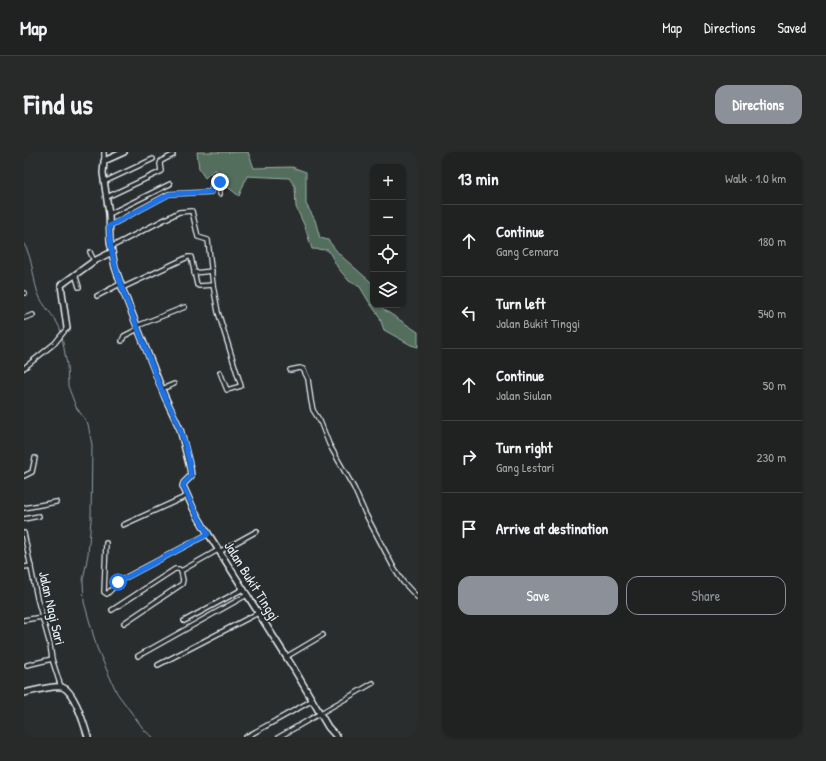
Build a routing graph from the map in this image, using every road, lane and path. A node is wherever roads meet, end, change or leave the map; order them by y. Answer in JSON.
{"nodes":[{"id":1,"x":104,"y":152,"type":"edge"},
{"id":2,"x":124,"y":152,"type":"edge"},
{"id":3,"x":173,"y":155,"type":"dead end"},
{"id":4,"x":153,"y":159,"type":"dead end"},
{"id":5,"x":104,"y":161,"type":"junction"},
{"id":6,"x":104,"y":182,"type":"junction"},
{"id":7,"x":170,"y":184,"type":"dead end"},
{"id":8,"x":220,"y":194,"type":"dead end"},
{"id":9,"x":107,"y":197,"type":"junction"},
{"id":10,"x":109,"y":214,"type":"junction"},
{"id":11,"x":109,"y":226,"type":"junction"},
{"id":12,"x":111,"y":250,"type":"junction"},
{"id":13,"x":90,"y":252,"type":"dead end"},
{"id":14,"x":94,"y":260,"type":"junction"},
{"id":15,"x":212,"y":271,"type":"junction"},
{"id":16,"x":194,"y":273,"type":"junction"},
{"id":17,"x":75,"y":274,"type":"junction"},
{"id":18,"x":213,"y":285,"type":"junction"},
{"id":19,"x":121,"y":286,"type":"junction"},
{"id":20,"x":79,"y":287,"type":"dead end"},
{"id":21,"x":96,"y":296,"type":"dead end"},
{"id":22,"x":185,"y":307,"type":"dead end"},
{"id":23,"x":33,"y":315,"type":"dead end"},
{"id":24,"x":24,"y":318,"type":"edge"},
{"id":25,"x":138,"y":327,"type":"junction"},
{"id":26,"x":67,"y":328,"type":"joint"},
{"id":27,"x":122,"y":341,"type":"dead end"},
{"id":28,"x":24,"y":368,"type":"edge"},
{"id":29,"x":290,"y":370,"type":"dead end"},
{"id":30,"x":220,"y":372,"type":"dead end"},
{"id":31,"x":174,"y":384,"type":"dead end"},
{"id":32,"x":162,"y":389,"type":"junction"},
{"id":33,"x":35,"y":458,"type":"dead end"},
{"id":34,"x":24,"y":476,"type":"edge"},
{"id":35,"x":187,"y":496,"type":"junction"},
{"id":36,"x":56,"y":502,"type":"dead end"},
{"id":37,"x":24,"y":508,"type":"edge"},
{"id":38,"x":39,"y":516,"type":"dead end"},
{"id":39,"x":24,"y":519,"type":"edge"},
{"id":40,"x":123,"y":525,"type":"dead end"},
{"id":41,"x":257,"y":531,"type":"dead end"},
{"id":42,"x":24,"y":533,"type":"edge"},
{"id":43,"x":208,"y":534,"type":"junction"},
{"id":44,"x":25,"y":539,"type":"edge"},
{"id":45,"x":106,"y":543,"type":"dead end"},
{"id":46,"x":219,"y":551,"type":"junction"},
{"id":47,"x":31,"y":566,"type":"junction"},
{"id":48,"x":24,"y":567,"type":"edge"},
{"id":49,"x":181,"y":571,"type":"junction"},
{"id":50,"x":243,"y":588,"type":"junction"},
{"id":51,"x":247,"y":595,"type":"junction"},
{"id":52,"x":418,"y":598,"type":"edge"},
{"id":53,"x":112,"y":610,"type":"dead end"},
{"id":54,"x":258,"y":612,"type":"junction"},
{"id":55,"x":42,"y":617,"type":"junction"},
{"id":56,"x":24,"y":620,"type":"edge"},
{"id":57,"x":184,"y":621,"type":"dead end"},
{"id":58,"x":124,"y":623,"type":"dead end"},
{"id":59,"x":322,"y":635,"type":"dead end"},
{"id":60,"x":138,"y":656,"type":"dead end"},
{"id":61,"x":286,"y":658,"type":"junction"},
{"id":62,"x":52,"y":660,"type":"junction"},
{"id":63,"x":27,"y":665,"type":"dead end"},
{"id":64,"x":158,"y":665,"type":"dead end"},
{"id":65,"x":373,"y":683,"type":"dead end"},
{"id":66,"x":61,"y":687,"type":"junction"},
{"id":67,"x":24,"y":693,"type":"edge"},
{"id":68,"x":313,"y":700,"type":"junction"},
{"id":69,"x":321,"y":713,"type":"junction"},
{"id":70,"x":88,"y":737,"type":"edge"},
{"id":71,"x":246,"y":737,"type":"edge"},
{"id":72,"x":279,"y":737,"type":"edge"},
{"id":73,"x":337,"y":737,"type":"edge"}],
"edges":[{"from":1,"to":5,"type":"street"},
{"from":2,"to":5,"type":"street"},
{"from":3,"to":9,"type":"street"},
{"from":4,"to":6,"type":"street"},
{"from":5,"to":6,"type":"street"},
{"from":6,"to":9,"type":"street"},
{"from":7,"to":10,"type":"street"},
{"from":8,"to":11,"type":"street"},
{"from":9,"to":10,"type":"street"},
{"from":10,"to":11,"type":"street"},
{"from":11,"to":12,"type":"street"},
{"from":12,"to":14,"type":"street"},
{"from":12,"to":15,"type":"street"},
{"from":12,"to":19,"type":"street"},
{"from":13,"to":14,"type":"street"},
{"from":14,"to":17,"type":"street"},
{"from":15,"to":16,"type":"street"},
{"from":15,"to":18,"type":"street"},
{"from":16,"to":18,"type":"street"},
{"from":16,"to":19,"type":"street"},
{"from":17,"to":20,"type":"street"},
{"from":17,"to":26,"type":"street"},
{"from":18,"to":30,"type":"street"},
{"from":19,"to":21,"type":"street"},
{"from":19,"to":25,"type":"street"},
{"from":22,"to":25,"type":"street"},
{"from":23,"to":24,"type":"street"},
{"from":25,"to":27,"type":"street"},
{"from":25,"to":32,"type":"street"},
{"from":26,"to":28,"type":"street"},
{"from":29,"to":52,"type":"street"},
{"from":31,"to":32,"type":"street"},
{"from":32,"to":35,"type":"street"},
{"from":33,"to":34,"type":"street"},
{"from":35,"to":40,"type":"street"},
{"from":35,"to":43,"type":"street","name":"Jalan Bukit Tinggi"},
{"from":36,"to":37,"type":"street"},
{"from":38,"to":39,"type":"street"},
{"from":41,"to":46,"type":"street"},
{"from":42,"to":44,"type":"street","name":"Jalan Nagi Sari"},
{"from":43,"to":45,"type":"street"},
{"from":43,"to":46,"type":"street","name":"Jalan Bukit Tinggi"},
{"from":44,"to":47,"type":"street","name":"Jalan Nagi Sari"},
{"from":46,"to":49,"type":"street"},
{"from":46,"to":50,"type":"street","name":"Jalan Bukit Tinggi"},
{"from":47,"to":48,"type":"street"},
{"from":47,"to":55,"type":"street","name":"Jalan Nagi Sari"},
{"from":49,"to":53,"type":"street"},
{"from":49,"to":58,"type":"street"},
{"from":50,"to":51,"type":"street","name":"Jalan Bukit Tinggi"},
{"from":50,"to":57,"type":"street"},
{"from":51,"to":54,"type":"street","name":"Jalan Bukit Tinggi"},
{"from":51,"to":60,"type":"street"},
{"from":54,"to":61,"type":"street","name":"Jalan Bukit Tinggi"},
{"from":54,"to":64,"type":"street"},
{"from":55,"to":56,"type":"street"},
{"from":55,"to":62,"type":"street","name":"Jalan Nagi Sari"},
{"from":59,"to":61,"type":"street"},
{"from":61,"to":68,"type":"street","name":"Jalan Bukit Tinggi"},
{"from":62,"to":63,"type":"street"},
{"from":62,"to":66,"type":"street","name":"Jalan Nagi Sari"},
{"from":65,"to":69,"type":"street"},
{"from":66,"to":67,"type":"street"},
{"from":66,"to":70,"type":"street"},
{"from":68,"to":69,"type":"street","name":"Jalan Bukit Tinggi"},
{"from":68,"to":71,"type":"street"},
{"from":69,"to":72,"type":"street"},
{"from":69,"to":73,"type":"street","name":"Jalan Bukit Tinggi"}]}
